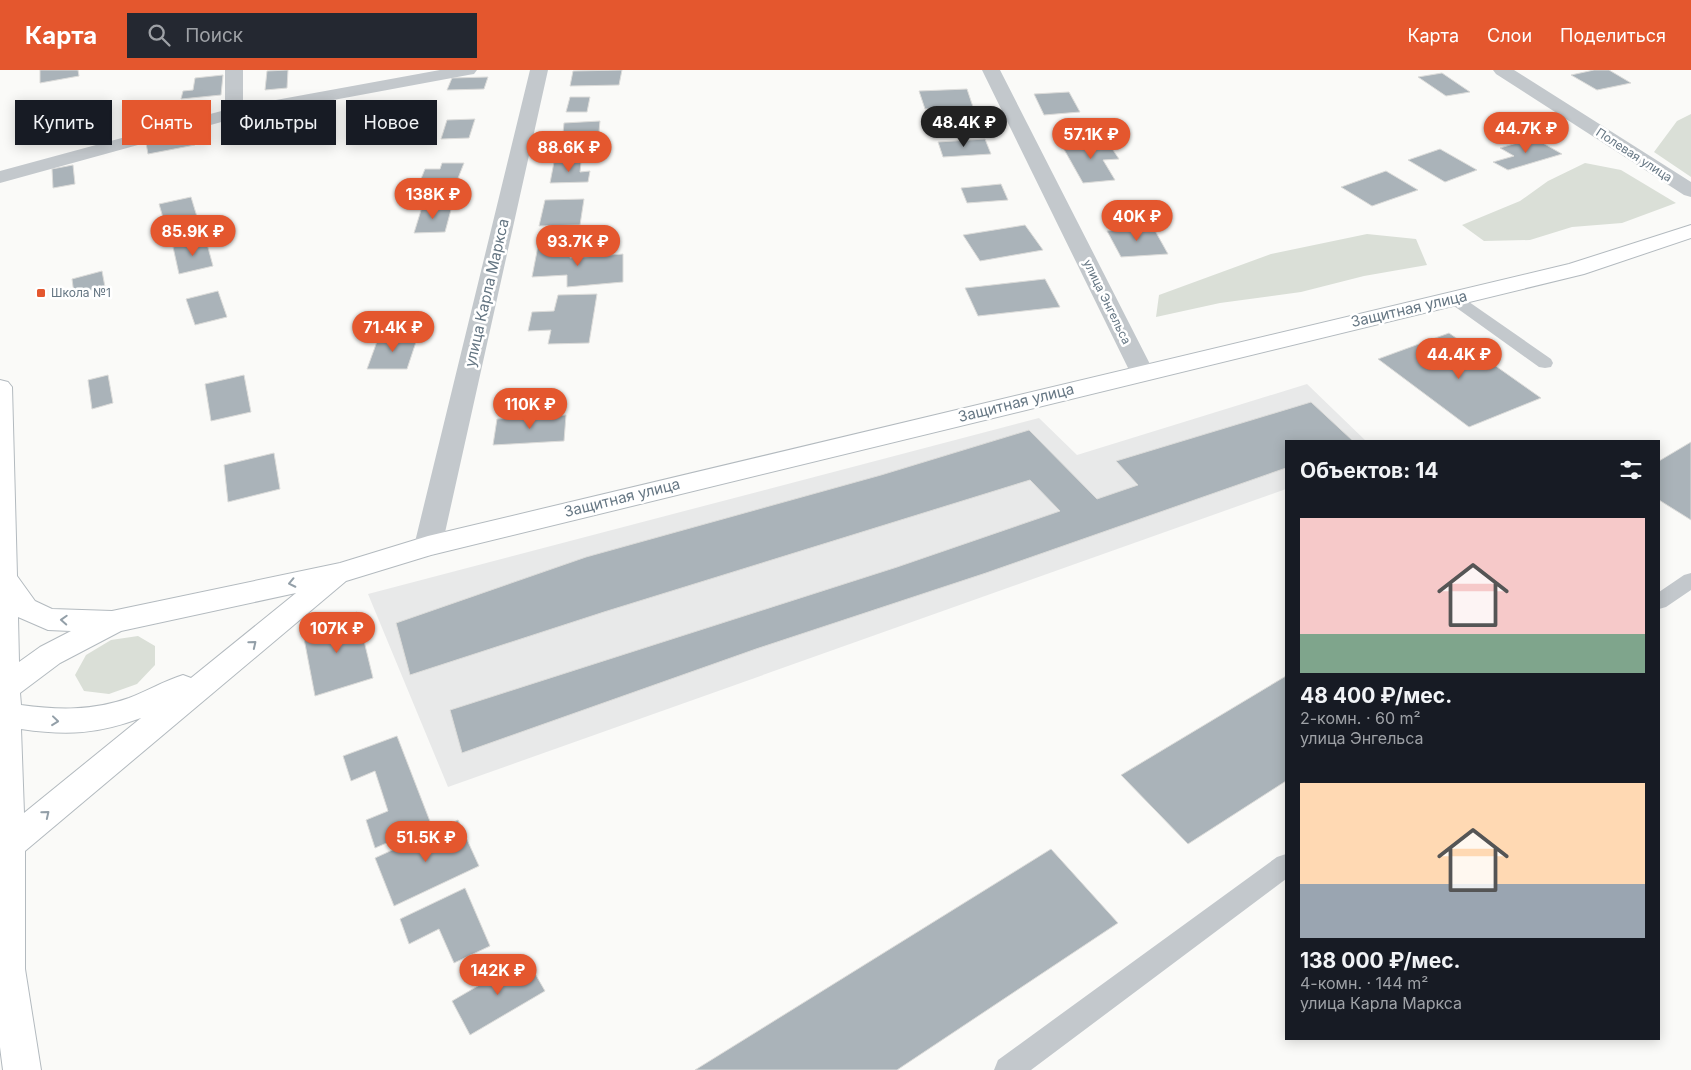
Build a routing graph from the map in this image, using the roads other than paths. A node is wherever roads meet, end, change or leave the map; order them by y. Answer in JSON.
{"nodes":[{"id":1,"x":234,"y":70,"type":"edge"},
{"id":2,"x":468,"y":70,"type":"edge"},
{"id":3,"x":538,"y":70,"type":"edge"},
{"id":4,"x":991,"y":70,"type":"edge"},
{"id":5,"x":1502,"y":70,"type":"edge"},
{"id":6,"x":234,"y":100,"type":"edge"},
{"id":7,"x":305,"y":100,"type":"edge"},
{"id":8,"x":221,"y":117,"type":"edge"},
{"id":9,"x":0,"y":177,"type":"edge"},
{"id":10,"x":1691,"y":191,"type":"edge"},
{"id":11,"x":1691,"y":231,"type":"edge"},
{"id":12,"x":1453,"y":298,"type":"junction"},
{"id":13,"x":1545,"y":363,"type":"dead end"},
{"id":14,"x":1142,"y":372,"type":"junction"},
{"id":15,"x":0,"y":387,"type":"edge"},
{"id":16,"x":428,"y":546,"type":"junction"},
{"id":17,"x":340,"y":573,"type":"junction"},
{"id":18,"x":3,"y":577,"type":"junction"},
{"id":19,"x":1691,"y":580,"type":"edge"},
{"id":20,"x":1660,"y":601,"type":"edge"},
{"id":21,"x":112,"y":622,"type":"junction"},
{"id":22,"x":226,"y":666,"type":"junction"},
{"id":23,"x":6,"y":702,"type":"junction"},
{"id":24,"x":8,"y":845,"type":"junction"},
{"id":25,"x":1285,"y":866,"type":"edge"},
{"id":26,"x":4,"y":973,"type":"edge"},
{"id":27,"x":22,"y":1070,"type":"edge"},
{"id":28,"x":1008,"y":1070,"type":"edge"}],
"edges":[{"from":1,"to":6,"type":"street"},
{"from":2,"to":7,"type":"street"},
{"from":3,"to":16,"type":"street","name":"улица Карла Маркса"},
{"from":4,"to":14,"type":"street","name":"улица Энгельса"},
{"from":5,"to":10,"type":"street","name":"Полевая улица"},
{"from":8,"to":9,"type":"street"},
{"from":11,"to":12,"type":"main road","name":"Защитная улица"},
{"from":12,"to":13,"type":"lane"},
{"from":12,"to":14,"type":"main road","name":"Защитная улица"},
{"from":14,"to":16,"type":"main road","name":"Защитная улица"},
{"from":15,"to":18,"type":"main road"},
{"from":16,"to":17,"type":"main road","name":"Защитная улица"},
{"from":17,"to":21,"type":"main road","name":"Защитная улица","one_way":true},
{"from":22,"to":17,"type":"main road","one_way":true},
{"from":21,"to":18,"type":"main road","one_way":true},
{"from":18,"to":23,"type":"main road"},
{"from":19,"to":20,"type":"lane"},
{"from":21,"to":23,"type":"main road"},
{"from":23,"to":22,"type":"main road","one_way":true},
{"from":24,"to":22,"type":"main road","one_way":true},
{"from":23,"to":24,"type":"main road"},
{"from":24,"to":26,"type":"main road"},
{"from":25,"to":28,"type":"lane"},
{"from":26,"to":27,"type":"main road"}]}
